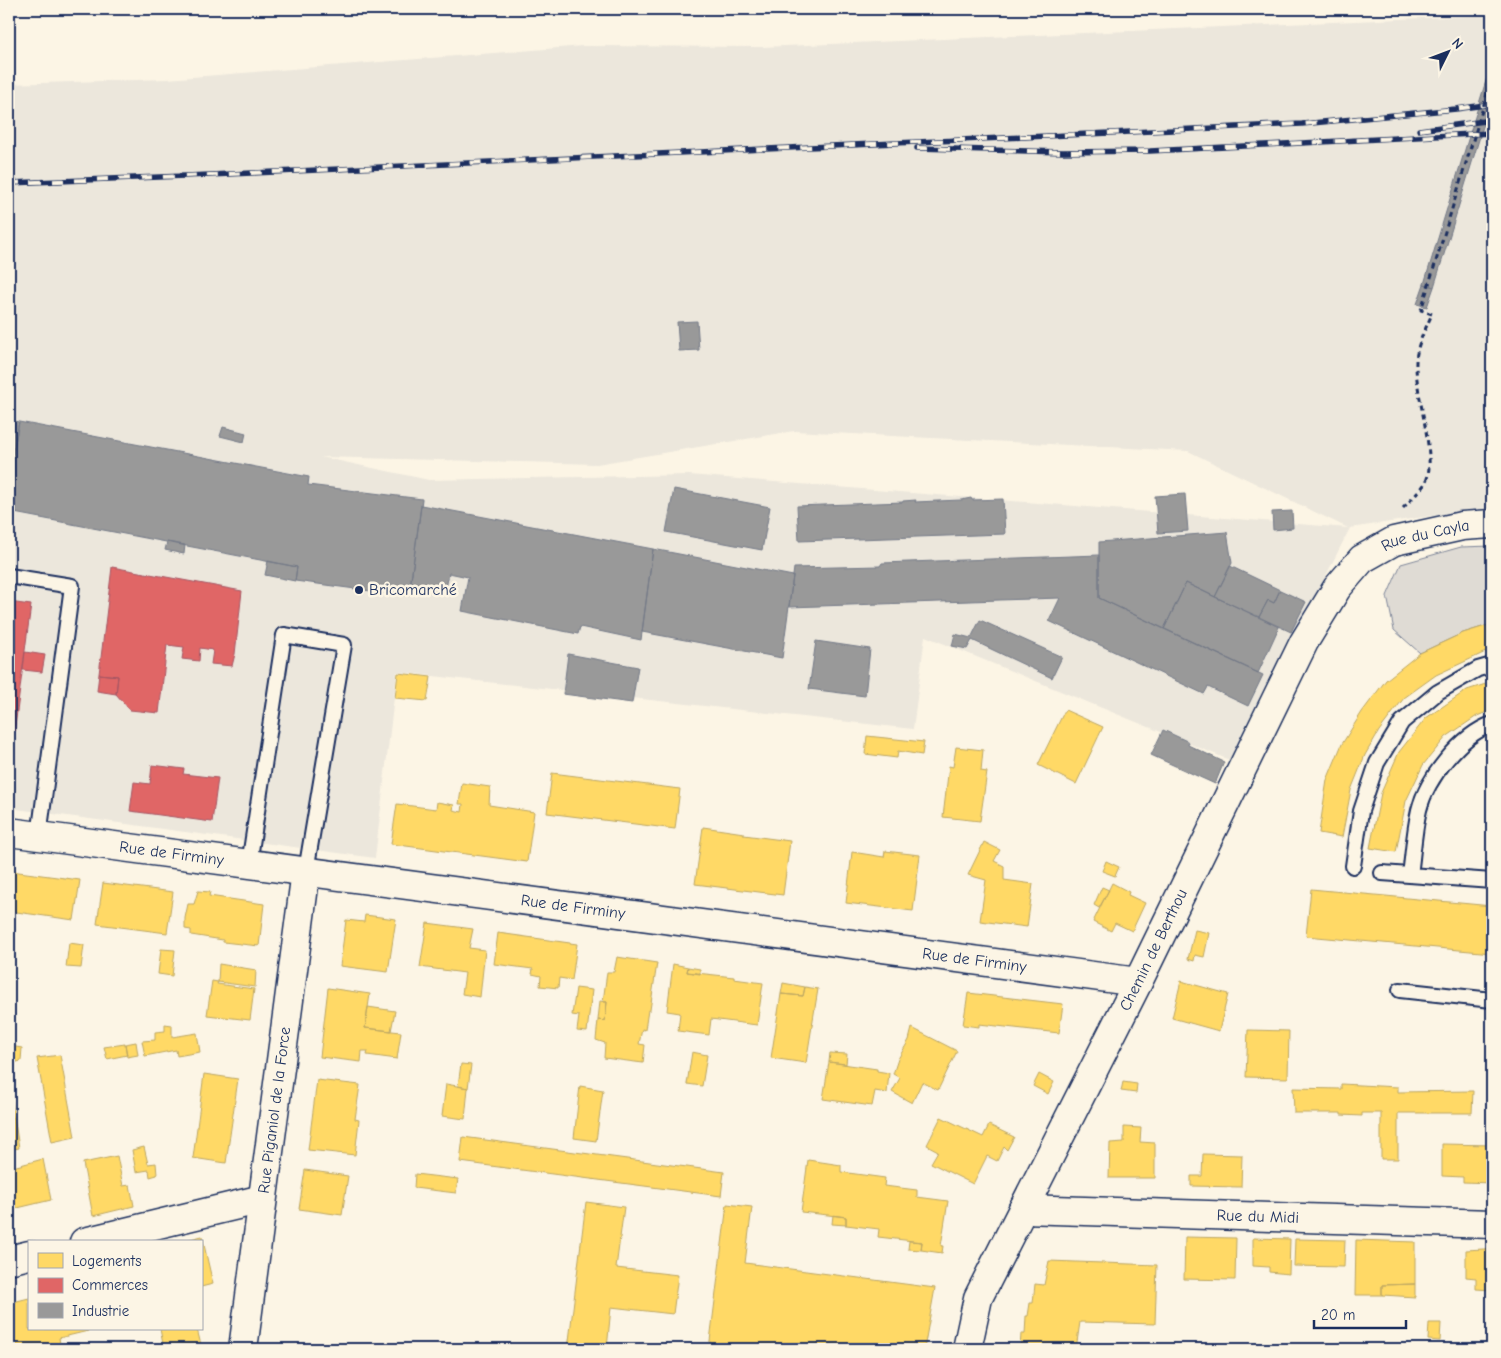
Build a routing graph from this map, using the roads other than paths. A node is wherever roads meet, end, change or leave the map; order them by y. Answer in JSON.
{"nodes":[{"id":1,"x":1492,"y":524,"type":"edge"},
{"id":2,"x":1362,"y":560,"type":"joint"},
{"id":3,"x":9,"y":576,"type":"edge"},
{"id":4,"x":1492,"y":666,"type":"edge"},
{"id":5,"x":1492,"y":724,"type":"edge"},
{"id":6,"x":9,"y":832,"type":"edge"},
{"id":7,"x":39,"y":836,"type":"junction"},
{"id":8,"x":249,"y":864,"type":"junction"},
{"id":9,"x":1353,"y":866,"type":"dead end"},
{"id":10,"x":306,"y":871,"type":"junction"},
{"id":11,"x":1382,"y":873,"type":"dead end"},
{"id":12,"x":1410,"y":875,"type":"junction"},
{"id":13,"x":1492,"y":881,"type":"edge"},
{"id":14,"x":1138,"y":982,"type":"junction"},
{"id":15,"x":1400,"y":990,"type":"dead end"},
{"id":16,"x":1492,"y":1000,"type":"edge"},
{"id":17,"x":262,"y":1199,"type":"junction"},
{"id":18,"x":1023,"y":1209,"type":"junction"},
{"id":19,"x":1492,"y":1224,"type":"edge"},
{"id":20,"x":92,"y":1240,"type":"edge"},
{"id":21,"x":28,"y":1255,"type":"edge"},
{"id":22,"x":9,"y":1260,"type":"edge"},
{"id":23,"x":243,"y":1349,"type":"edge"},
{"id":24,"x":967,"y":1349,"type":"edge"}],
"edges":[{"from":1,"to":2,"type":"street","name":"Rue du Cayla"},
{"from":2,"to":14,"type":"street","name":"Chemin de Berthou"},
{"from":3,"to":7,"type":"lane"},
{"from":4,"to":9,"type":"lane"},
{"from":5,"to":12,"type":"lane"},
{"from":6,"to":7,"type":"street","name":"Rue de Firminy"},
{"from":7,"to":8,"type":"street","name":"Rue de Firminy"},
{"from":8,"to":10,"type":"street","name":"Rue de Firminy"},
{"from":8,"to":10,"type":"lane"},
{"from":10,"to":14,"type":"street","name":"Rue de Firminy"},
{"from":10,"to":17,"type":"street","name":"Rue Piganiol de la Force"},
{"from":11,"to":12,"type":"lane"},
{"from":12,"to":13,"type":"lane"},
{"from":14,"to":18,"type":"street","name":"Chemin de Berthou"},
{"from":15,"to":16,"type":"lane"},
{"from":17,"to":20,"type":"street"},
{"from":17,"to":23,"type":"street","name":"Rue Piganiol de la Force"},
{"from":18,"to":19,"type":"street","name":"Rue du Midi"},
{"from":18,"to":24,"type":"street","name":"Chemin de Berthou"},
{"from":21,"to":22,"type":"street"}]}
